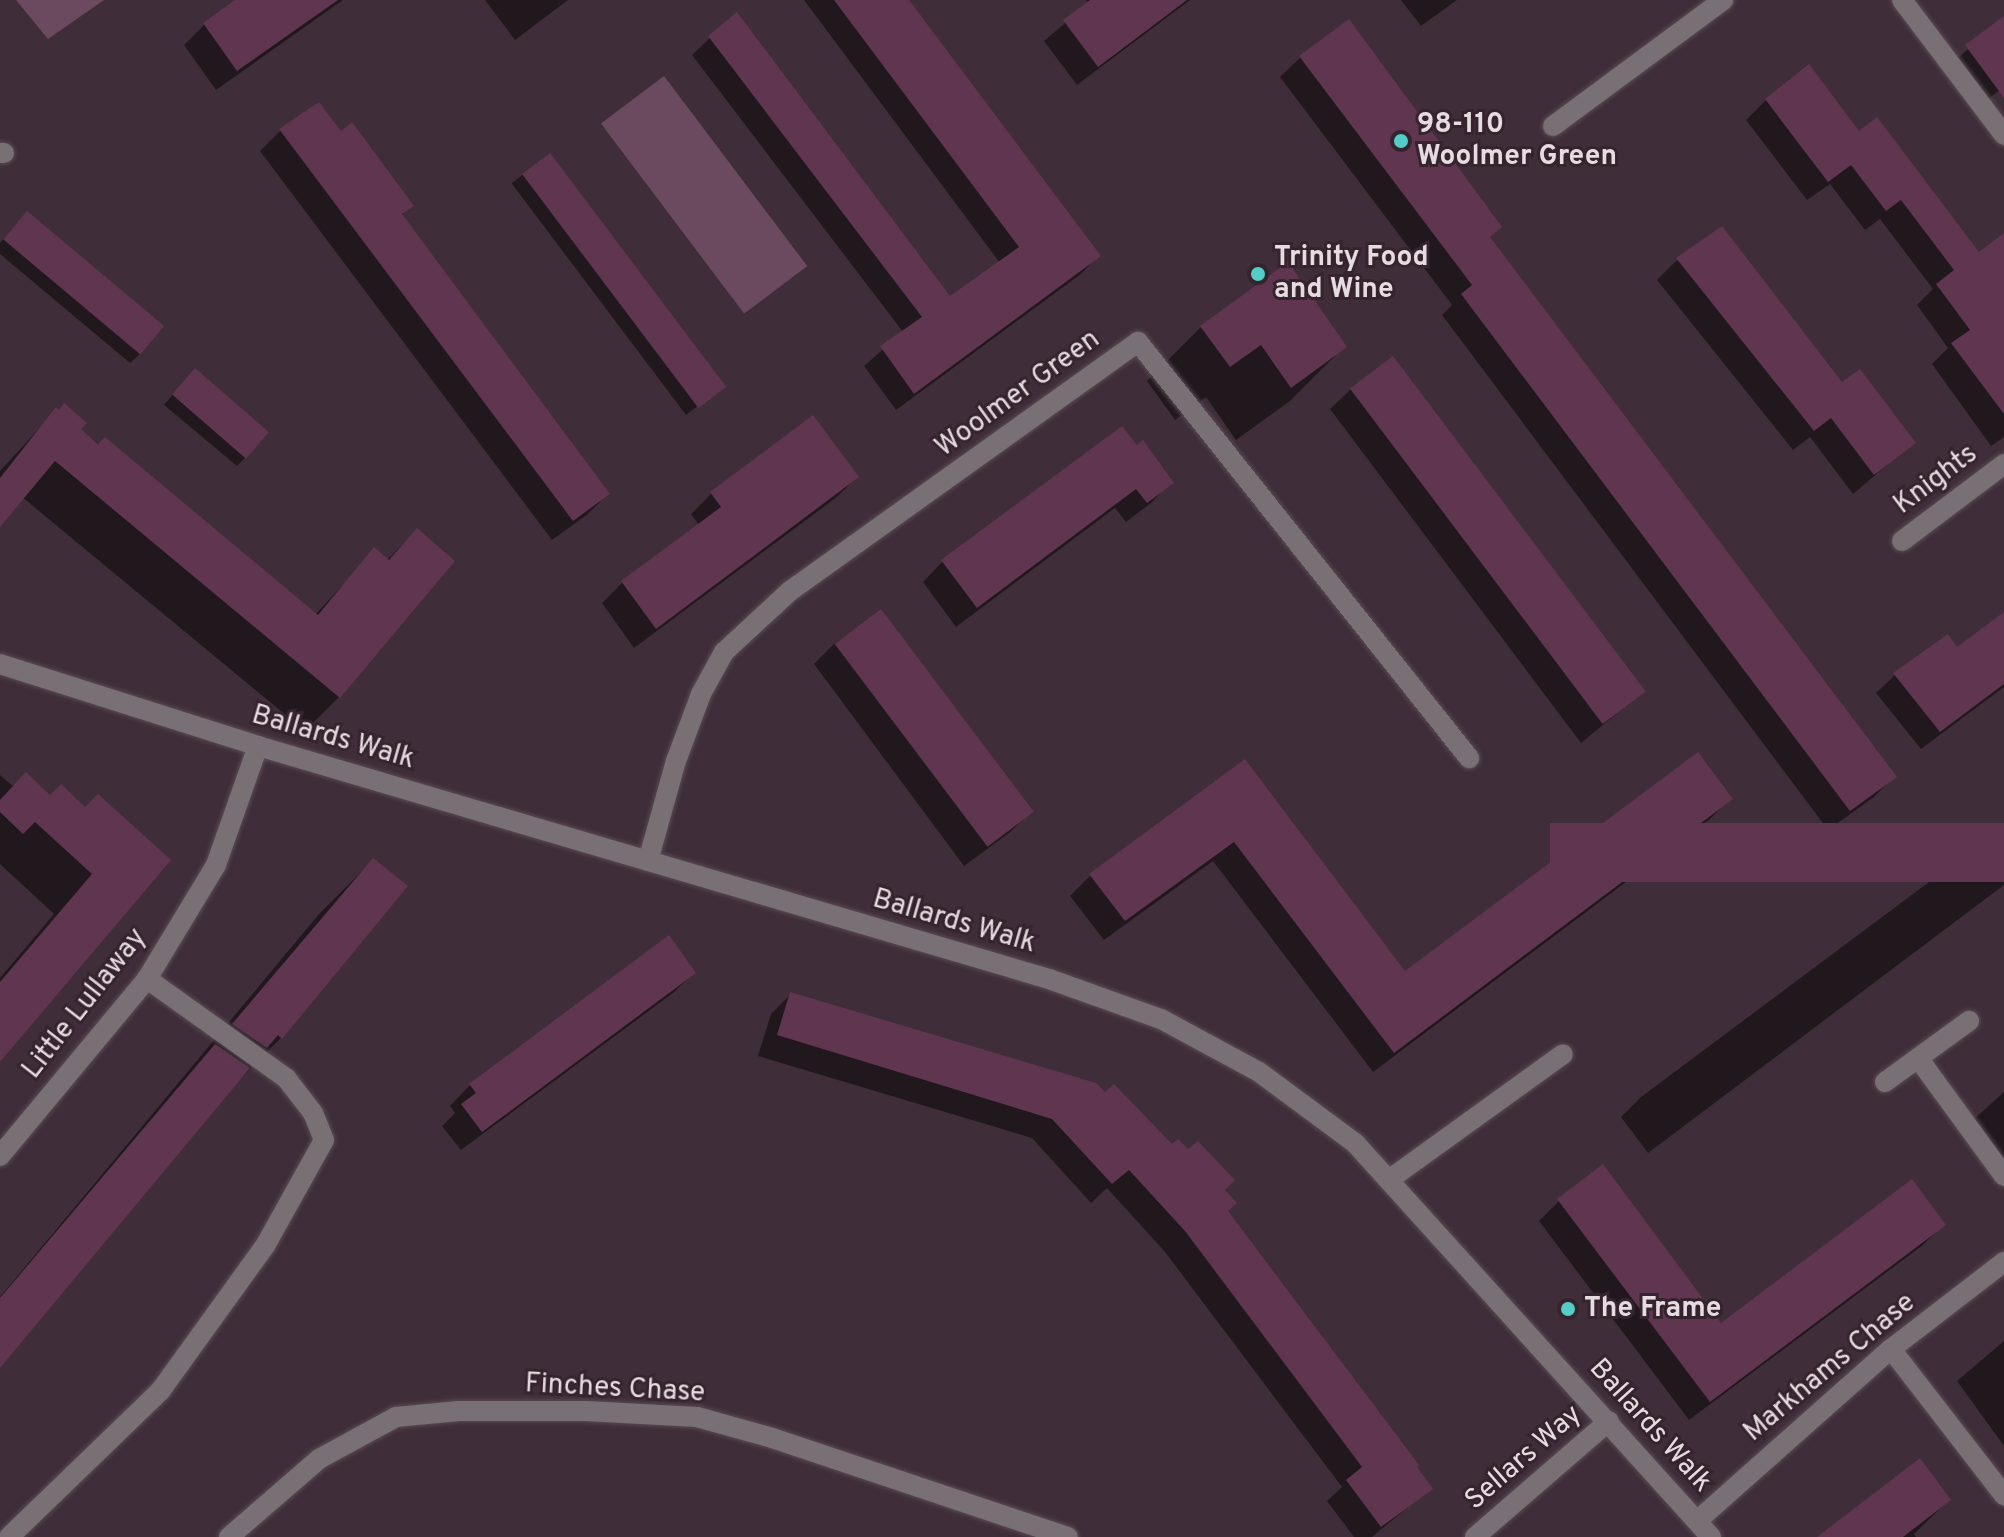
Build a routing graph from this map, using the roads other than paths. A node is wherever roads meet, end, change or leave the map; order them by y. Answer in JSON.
{"nodes":[{"id":1,"x":1723,"y":0,"type":"edge"},
{"id":2,"x":1902,"y":0,"type":"edge"},
{"id":3,"x":1553,"y":126,"type":"dead end"},
{"id":4,"x":2004,"y":135,"type":"edge"},
{"id":5,"x":2004,"y":464,"type":"edge"},
{"id":6,"x":1902,"y":541,"type":"dead end"},
{"id":7,"x":0,"y":664,"type":"edge"},
{"id":8,"x":258,"y":746,"type":"junction"},
{"id":9,"x":1469,"y":758,"type":"dead end"},
{"id":10,"x":648,"y":861,"type":"junction"},
{"id":11,"x":147,"y":979,"type":"junction"},
{"id":12,"x":1969,"y":1021,"type":"dead end"},
{"id":13,"x":1563,"y":1054,"type":"dead end"},
{"id":14,"x":1918,"y":1058,"type":"junction"},
{"id":15,"x":1885,"y":1082,"type":"dead end"},
{"id":16,"x":0,"y":1156,"type":"edge"},
{"id":17,"x":2004,"y":1176,"type":"edge"},
{"id":18,"x":1390,"y":1179,"type":"junction"},
{"id":19,"x":2004,"y":1262,"type":"edge"},
{"id":20,"x":1891,"y":1349,"type":"junction"},
{"id":21,"x":1609,"y":1421,"type":"junction"},
{"id":22,"x":2004,"y":1495,"type":"edge"},
{"id":23,"x":1697,"y":1521,"type":"junction"},
{"id":24,"x":9,"y":1537,"type":"edge"},
{"id":25,"x":229,"y":1537,"type":"edge"},
{"id":26,"x":1068,"y":1537,"type":"edge"},
{"id":27,"x":1475,"y":1537,"type":"edge"},
{"id":28,"x":1711,"y":1537,"type":"edge"}],
"edges":[{"from":1,"to":3,"type":"street"},
{"from":2,"to":4,"type":"street"},
{"from":5,"to":6,"type":"street","name":"Knights"},
{"from":7,"to":8,"type":"street","name":"Ballards Walk"},
{"from":8,"to":10,"type":"street","name":"Ballards Walk"},
{"from":8,"to":11,"type":"street","name":"Little Lullaway"},
{"from":9,"to":10,"type":"street","name":"Woolmer Green"},
{"from":10,"to":18,"type":"street","name":"Ballards Walk"},
{"from":11,"to":16,"type":"street","name":"Little Lullaway"},
{"from":11,"to":24,"type":"street"},
{"from":12,"to":14,"type":"street"},
{"from":13,"to":18,"type":"street"},
{"from":14,"to":15,"type":"street"},
{"from":14,"to":17,"type":"street"},
{"from":18,"to":21,"type":"street","name":"Ballards Walk"},
{"from":19,"to":20,"type":"street","name":"Markhams Chase"},
{"from":20,"to":22,"type":"street"},
{"from":20,"to":23,"type":"street","name":"Markhams Chase"},
{"from":21,"to":23,"type":"street","name":"Ballards Walk"},
{"from":21,"to":27,"type":"street","name":"Sellars Way"},
{"from":23,"to":28,"type":"street","name":"Ballards Walk"},
{"from":25,"to":26,"type":"street","name":"Finches Chase"}]}
